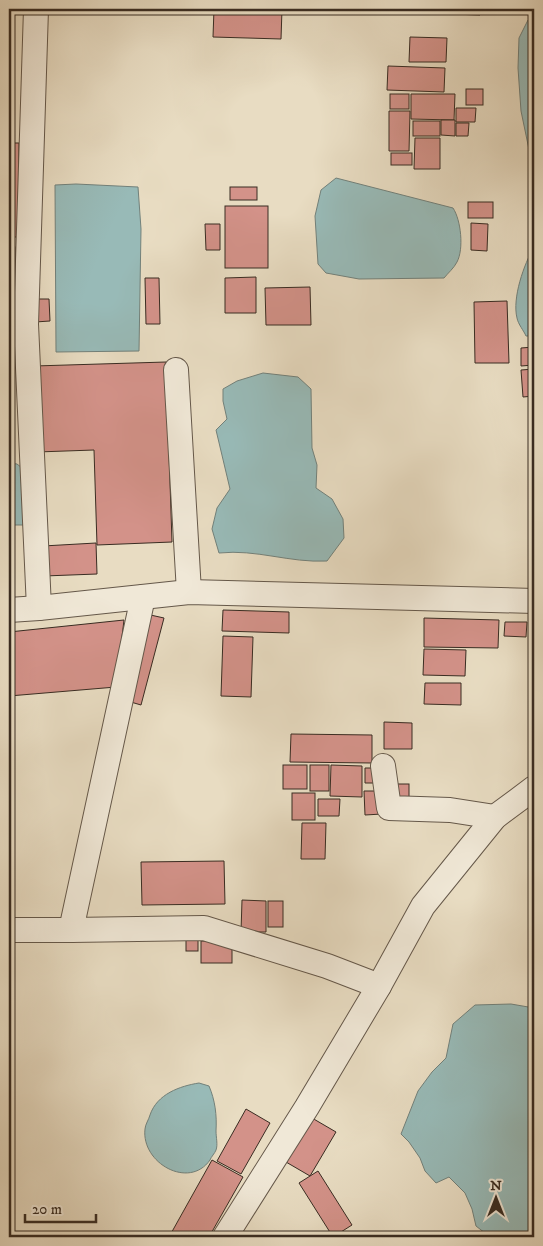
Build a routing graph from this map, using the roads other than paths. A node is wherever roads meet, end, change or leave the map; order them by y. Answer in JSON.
{"nodes":[{"id":1,"x":36,"y":9,"type":"edge"},
{"id":2,"x":176,"y":370,"type":"dead end"},
{"id":3,"x":189,"y":592,"type":"junction"},
{"id":4,"x":143,"y":597,"type":"junction"},
{"id":5,"x":534,"y":601,"type":"edge"},
{"id":6,"x":39,"y":608,"type":"junction"},
{"id":7,"x":9,"y":610,"type":"edge"},
{"id":8,"x":383,"y":766,"type":"dead end"},
{"id":9,"x":534,"y":788,"type":"edge"},
{"id":10,"x":495,"y":817,"type":"junction"},
{"id":11,"x":9,"y":930,"type":"edge"},
{"id":12,"x":71,"y":930,"type":"junction"},
{"id":13,"x":379,"y":986,"type":"junction"},
{"id":14,"x":225,"y":1237,"type":"edge"}],
"edges":[{"from":1,"to":6,"type":"street"},
{"from":2,"to":3,"type":"street"},
{"from":3,"to":4,"type":"street"},
{"from":3,"to":5,"type":"street"},
{"from":4,"to":6,"type":"street"},
{"from":4,"to":12,"type":"street"},
{"from":6,"to":7,"type":"street"},
{"from":8,"to":10,"type":"street"},
{"from":9,"to":10,"type":"street"},
{"from":10,"to":13,"type":"street"},
{"from":11,"to":12,"type":"street"},
{"from":12,"to":13,"type":"street"},
{"from":13,"to":14,"type":"street"}]}
